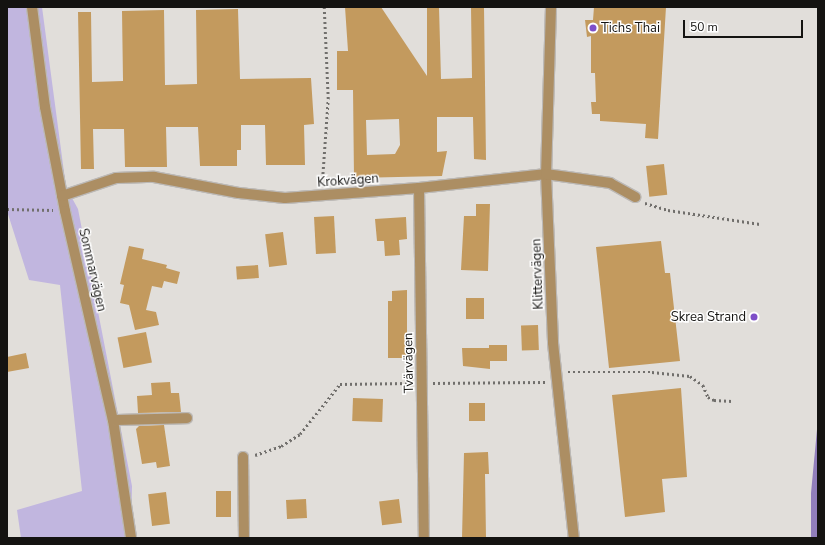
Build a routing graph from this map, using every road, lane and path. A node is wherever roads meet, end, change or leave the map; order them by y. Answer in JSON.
{"nodes":[{"id":1,"x":32,"y":7,"type":"edge"},
{"id":2,"x":324,"y":7,"type":"edge"},
{"id":3,"x":551,"y":7,"type":"edge"},
{"id":4,"x":546,"y":174,"type":"junction"},
{"id":5,"x":419,"y":188,"type":"junction"},
{"id":6,"x":62,"y":196,"type":"junction"},
{"id":7,"x":321,"y":196,"type":"junction"},
{"id":8,"x":635,"y":197,"type":"joint"},
{"id":9,"x":7,"y":209,"type":"edge"},
{"id":10,"x":65,"y":211,"type":"junction"},
{"id":11,"x":760,"y":224,"type":"dead end"},
{"id":12,"x":556,"y":377,"type":"junction"},
{"id":13,"x":423,"y":383,"type":"junction"},
{"id":14,"x":732,"y":401,"type":"dead end"},
{"id":15,"x":187,"y":418,"type":"dead end"},
{"id":16,"x":113,"y":420,"type":"junction"},
{"id":17,"x":243,"y":457,"type":"joint"},
{"id":18,"x":131,"y":538,"type":"edge"},
{"id":19,"x":244,"y":538,"type":"edge"},
{"id":20,"x":424,"y":538,"type":"edge"},
{"id":21,"x":574,"y":538,"type":"edge"}],
"edges":[{"from":1,"to":6,"type":"street","name":"Sommarvägen"},
{"from":2,"to":7,"type":"path"},
{"from":3,"to":4,"type":"street","name":"Klittervägen"},
{"from":4,"to":5,"type":"street","name":"Krokvägen"},
{"from":4,"to":8,"type":"street","name":"Krokvägen"},
{"from":4,"to":12,"type":"street","name":"Klittervägen"},
{"from":5,"to":7,"type":"street","name":"Krokvägen"},
{"from":5,"to":13,"type":"street","name":"Tvärvägen"},
{"from":6,"to":7,"type":"street","name":"Krokvägen"},
{"from":6,"to":10,"type":"street","name":"Sommarvägen"},
{"from":8,"to":11,"type":"path"},
{"from":9,"to":10,"type":"path"},
{"from":10,"to":16,"type":"street","name":"Sommarvägen"},
{"from":12,"to":13,"type":"path"},
{"from":12,"to":14,"type":"path"},
{"from":12,"to":21,"type":"street","name":"Klittervägen"},
{"from":13,"to":17,"type":"path"},
{"from":13,"to":20,"type":"street","name":"Tvärvägen"},
{"from":15,"to":16,"type":"street"},
{"from":16,"to":18,"type":"street","name":"Sommarvägen"},
{"from":17,"to":19,"type":"street"}]}
